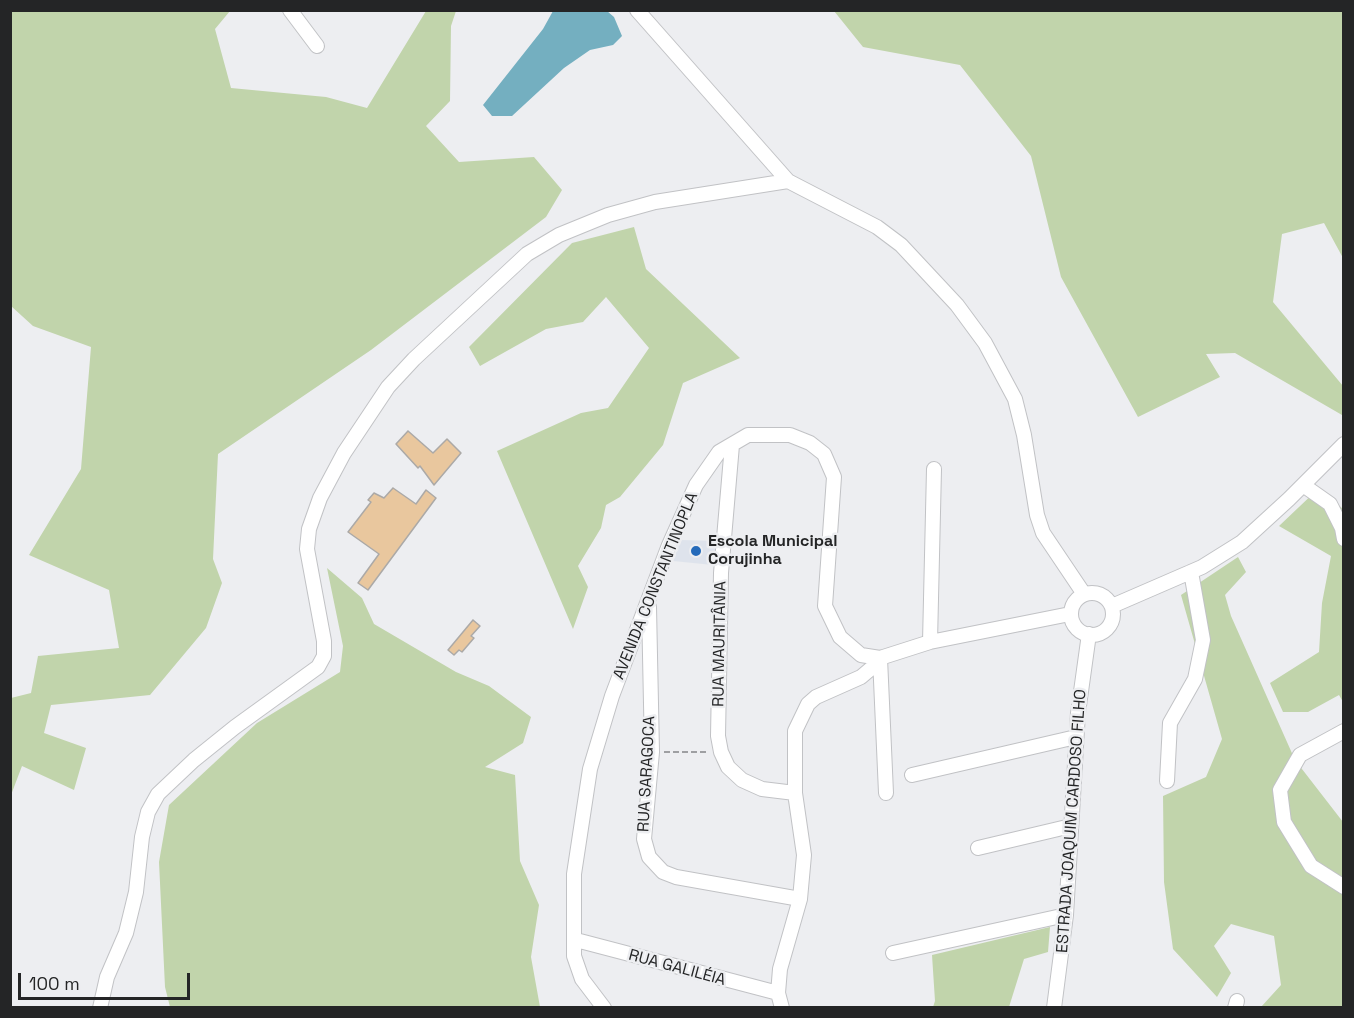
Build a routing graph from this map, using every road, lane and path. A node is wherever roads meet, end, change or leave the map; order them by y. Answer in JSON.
{"nodes":[{"id":1,"x":290,"y":10,"type":"edge"},
{"id":2,"x":637,"y":10,"type":"edge"},
{"id":3,"x":317,"y":46,"type":"dead end"},
{"id":4,"x":788,"y":181,"type":"junction"},
{"id":5,"x":732,"y":445,"type":"junction"},
{"id":6,"x":1343,"y":446,"type":"edge"},
{"id":7,"x":934,"y":469,"type":"dead end"},
{"id":8,"x":1304,"y":485,"type":"junction"},
{"id":9,"x":1344,"y":539,"type":"edge"},
{"id":10,"x":1191,"y":572,"type":"junction"},
{"id":11,"x":1084,"y":594,"type":"junction"},
{"id":12,"x":648,"y":601,"type":"junction"},
{"id":13,"x":1112,"y":606,"type":"junction"},
{"id":14,"x":1070,"y":614,"type":"junction"},
{"id":15,"x":1089,"y":634,"type":"junction"},
{"id":16,"x":930,"y":642,"type":"junction"},
{"id":17,"x":881,"y":659,"type":"junction"},
{"id":18,"x":1344,"y":731,"type":"edge"},
{"id":19,"x":1076,"y":737,"type":"junction"},
{"id":20,"x":652,"y":752,"type":"junction"},
{"id":21,"x":721,"y":752,"type":"junction"},
{"id":22,"x":912,"y":775,"type":"dead end"},
{"id":23,"x":1167,"y":781,"type":"dead end"},
{"id":24,"x":795,"y":793,"type":"junction"},
{"id":25,"x":886,"y":793,"type":"dead end"},
{"id":26,"x":1071,"y":826,"type":"junction"},
{"id":27,"x":978,"y":848,"type":"dead end"},
{"id":28,"x":1344,"y":887,"type":"edge"},
{"id":29,"x":800,"y":899,"type":"junction"},
{"id":30,"x":1066,"y":915,"type":"junction"},
{"id":31,"x":576,"y":940,"type":"junction"},
{"id":32,"x":893,"y":953,"type":"dead end"},
{"id":33,"x":778,"y":993,"type":"junction"},
{"id":34,"x":100,"y":1008,"type":"edge"},
{"id":35,"x":604,"y":1008,"type":"edge"},
{"id":36,"x":782,"y":1008,"type":"edge"},
{"id":37,"x":1054,"y":1008,"type":"edge"}],
"edges":[{"from":1,"to":3,"type":"street"},
{"from":2,"to":4,"type":"street"},
{"from":4,"to":11,"type":"street"},
{"from":4,"to":34,"type":"street"},
{"from":5,"to":12,"type":"street","name":"AVENIDA CONSTANTINOPLA"},
{"from":5,"to":17,"type":"street","name":"AVENIDA CONSTANTINOPLA"},
{"from":5,"to":21,"type":"street","name":"RUA MAURITÂNIA"},
{"from":6,"to":8,"type":"street"},
{"from":7,"to":16,"type":"street"},
{"from":8,"to":9,"type":"street"},
{"from":8,"to":10,"type":"street"},
{"from":10,"to":13,"type":"street"},
{"from":10,"to":23,"type":"street"},
{"from":11,"to":13,"type":"street"},
{"from":11,"to":14,"type":"street"},
{"from":12,"to":20,"type":"street","name":"RUA SARAGOCA"},
{"from":12,"to":31,"type":"street","name":"AVENIDA CONSTANTINOPLA"},
{"from":13,"to":15,"type":"street"},
{"from":14,"to":15,"type":"street"},
{"from":14,"to":16,"type":"street"},
{"from":15,"to":19,"type":"street","name":"ESTRADA JOAQUIM CARDOSO FILHO"},
{"from":16,"to":17,"type":"street"},
{"from":17,"to":24,"type":"street"},
{"from":17,"to":25,"type":"street"},
{"from":18,"to":28,"type":"street"},
{"from":19,"to":22,"type":"street"},
{"from":19,"to":26,"type":"street","name":"ESTRADA JOAQUIM CARDOSO FILHO"},
{"from":20,"to":21,"type":"path"},
{"from":20,"to":29,"type":"street","name":"RUA SARAGOCA"},
{"from":21,"to":24,"type":"street"},
{"from":24,"to":29,"type":"street"},
{"from":26,"to":27,"type":"street"},
{"from":26,"to":30,"type":"street","name":"ESTRADA JOAQUIM CARDOSO FILHO"},
{"from":29,"to":33,"type":"street"},
{"from":30,"to":32,"type":"street"},
{"from":30,"to":37,"type":"street","name":"ESTRADA JOAQUIM CARDOSO FILHO"},
{"from":31,"to":33,"type":"street","name":"RUA GALILÉIA"},
{"from":31,"to":35,"type":"street","name":"AVENIDA CONSTANTINOPLA"},
{"from":33,"to":36,"type":"street"}]}
